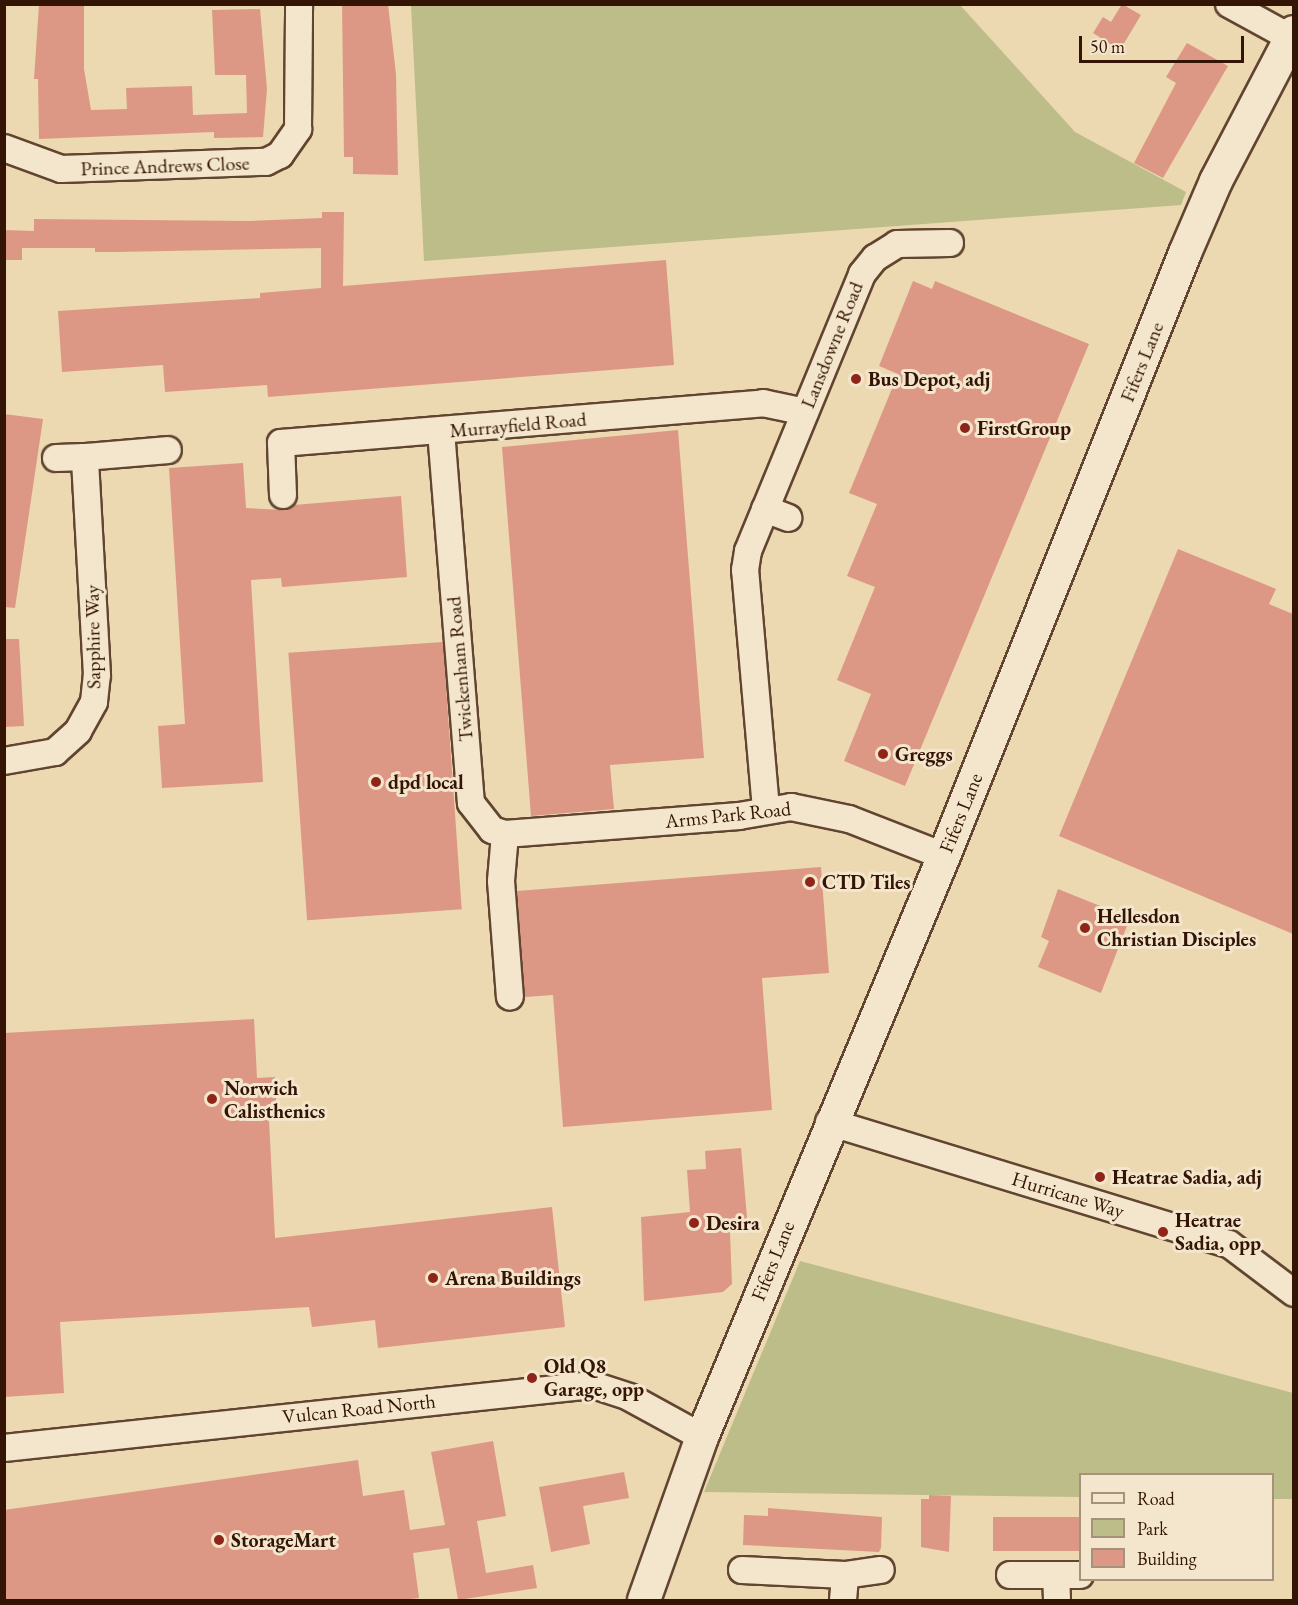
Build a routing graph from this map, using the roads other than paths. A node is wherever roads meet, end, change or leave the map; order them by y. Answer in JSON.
{"nodes":[{"id":1,"x":299,"y":4,"type":"edge"},
{"id":2,"x":1229,"y":4,"type":"edge"},
{"id":3,"x":1292,"y":35,"type":"edge"},
{"id":4,"x":4,"y":148,"type":"edge"},
{"id":5,"x":950,"y":243,"type":"dead end"},
{"id":6,"x":806,"y":412,"type":"junction"},
{"id":7,"x":441,"y":431,"type":"junction"},
{"id":8,"x":168,"y":450,"type":"dead end"},
{"id":9,"x":85,"y":457,"type":"junction"},
{"id":10,"x":56,"y":458,"type":"dead end"},
{"id":11,"x":283,"y":495,"type":"dead end"},
{"id":12,"x":4,"y":761,"type":"edge"},
{"id":13,"x":766,"y":809,"type":"junction"},
{"id":14,"x":505,"y":834,"type":"junction"},
{"id":15,"x":944,"y":856,"type":"junction"},
{"id":16,"x":510,"y":997,"type":"dead end"},
{"id":17,"x":829,"y":1122,"type":"junction"},
{"id":18,"x":1293,"y":1293,"type":"edge"},
{"id":19,"x":702,"y":1437,"type":"junction"},
{"id":20,"x":4,"y":1448,"type":"edge"},
{"id":21,"x":742,"y":1570,"type":"dead end"},
{"id":22,"x":881,"y":1570,"type":"dead end"},
{"id":23,"x":845,"y":1575,"type":"junction"},
{"id":24,"x":1010,"y":1575,"type":"dead end"},
{"id":25,"x":1068,"y":1575,"type":"edge"},
{"id":26,"x":644,"y":1600,"type":"edge"},
{"id":27,"x":843,"y":1600,"type":"edge"},
{"id":28,"x":1057,"y":1600,"type":"edge"}],
"edges":[{"from":1,"to":4,"type":"street","name":"Prince Andrews Close"},
{"from":2,"to":3,"type":"street"},
{"from":3,"to":15,"type":"street","name":"Fifers Lane"},
{"from":5,"to":6,"type":"street","name":"Lansdowne Road"},
{"from":6,"to":7,"type":"street","name":"Murrayfield Road"},
{"from":6,"to":13,"type":"street","name":"Lansdowne Road"},
{"from":7,"to":11,"type":"street","name":"Murrayfield Road"},
{"from":7,"to":14,"type":"street","name":"Twickenham Road"},
{"from":8,"to":9,"type":"street"},
{"from":9,"to":10,"type":"street"},
{"from":9,"to":12,"type":"street","name":"Sapphire Way"},
{"from":13,"to":14,"type":"street","name":"Arms Park Road"},
{"from":13,"to":15,"type":"street","name":"Arms Park Road"},
{"from":14,"to":16,"type":"street"},
{"from":15,"to":17,"type":"street","name":"Fifers Lane"},
{"from":17,"to":18,"type":"street","name":"Hurricane Way"},
{"from":17,"to":19,"type":"street","name":"Fifers Lane"},
{"from":19,"to":20,"type":"street","name":"Vulcan Road North"},
{"from":19,"to":26,"type":"street","name":"Fifers Lane"},
{"from":21,"to":23,"type":"street"},
{"from":22,"to":23,"type":"street"},
{"from":23,"to":27,"type":"street"},
{"from":24,"to":25,"type":"street"},
{"from":25,"to":28,"type":"street"}]}
